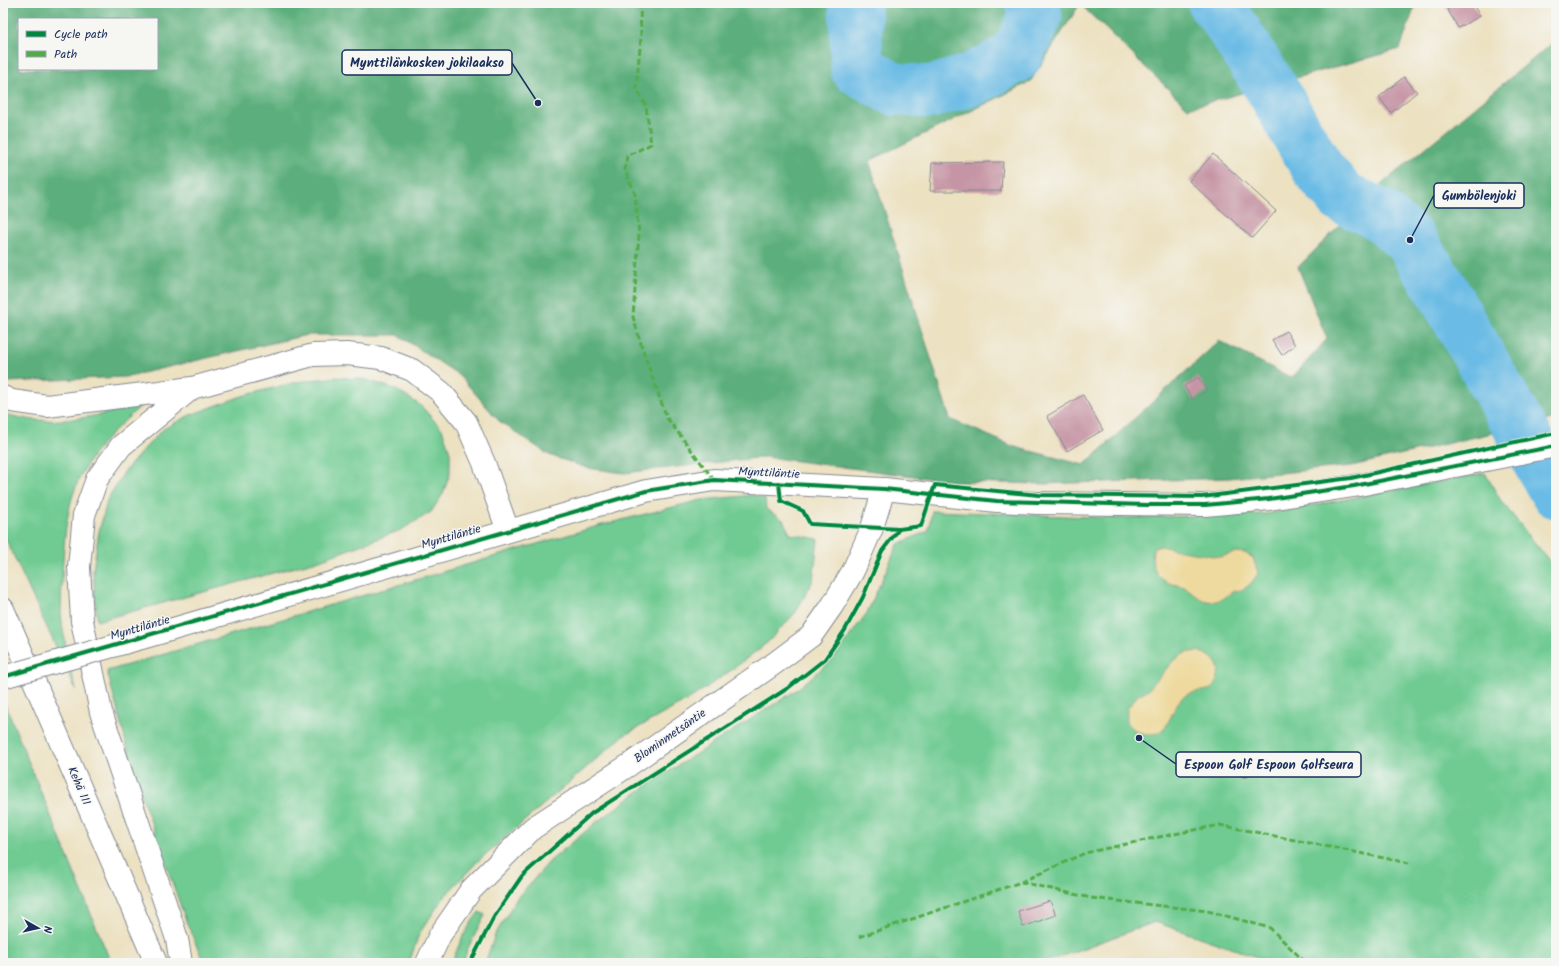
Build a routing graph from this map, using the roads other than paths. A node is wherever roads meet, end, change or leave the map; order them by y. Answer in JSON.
{"nodes":[{"id":1,"x":192,"y":388,"type":"junction"},
{"id":2,"x":3,"y":397,"type":"edge"},
{"id":3,"x":1556,"y":446,"type":"edge"},
{"id":4,"x":884,"y":489,"type":"junction"},
{"id":5,"x":508,"y":531,"type":"junction"},
{"id":6,"x":3,"y":609,"type":"edge"},
{"id":7,"x":3,"y":677,"type":"edge"},
{"id":8,"x":142,"y":932,"type":"junction"},
{"id":9,"x":146,"y":963,"type":"edge"},
{"id":10,"x":156,"y":963,"type":"edge"},
{"id":11,"x":180,"y":963,"type":"edge"},
{"id":12,"x":427,"y":963,"type":"edge"}],
"edges":[{"from":1,"to":2,"type":"main road"},
{"from":1,"to":5,"type":"main road"},
{"from":1,"to":11,"type":"main road"},
{"from":3,"to":4,"type":"main road","name":"Mynttiläntie"},
{"from":4,"to":5,"type":"main road","name":"Mynttiläntie"},
{"from":4,"to":12,"type":"main road","name":"Blominmetsäntie"},
{"from":5,"to":7,"type":"main road","name":"Mynttiläntie","bridge":true},
{"from":6,"to":8,"type":"main road","name":"Kehä III"},
{"from":8,"to":9,"type":"main road"},
{"from":8,"to":10,"type":"main road","name":"Kehä III"}]}
